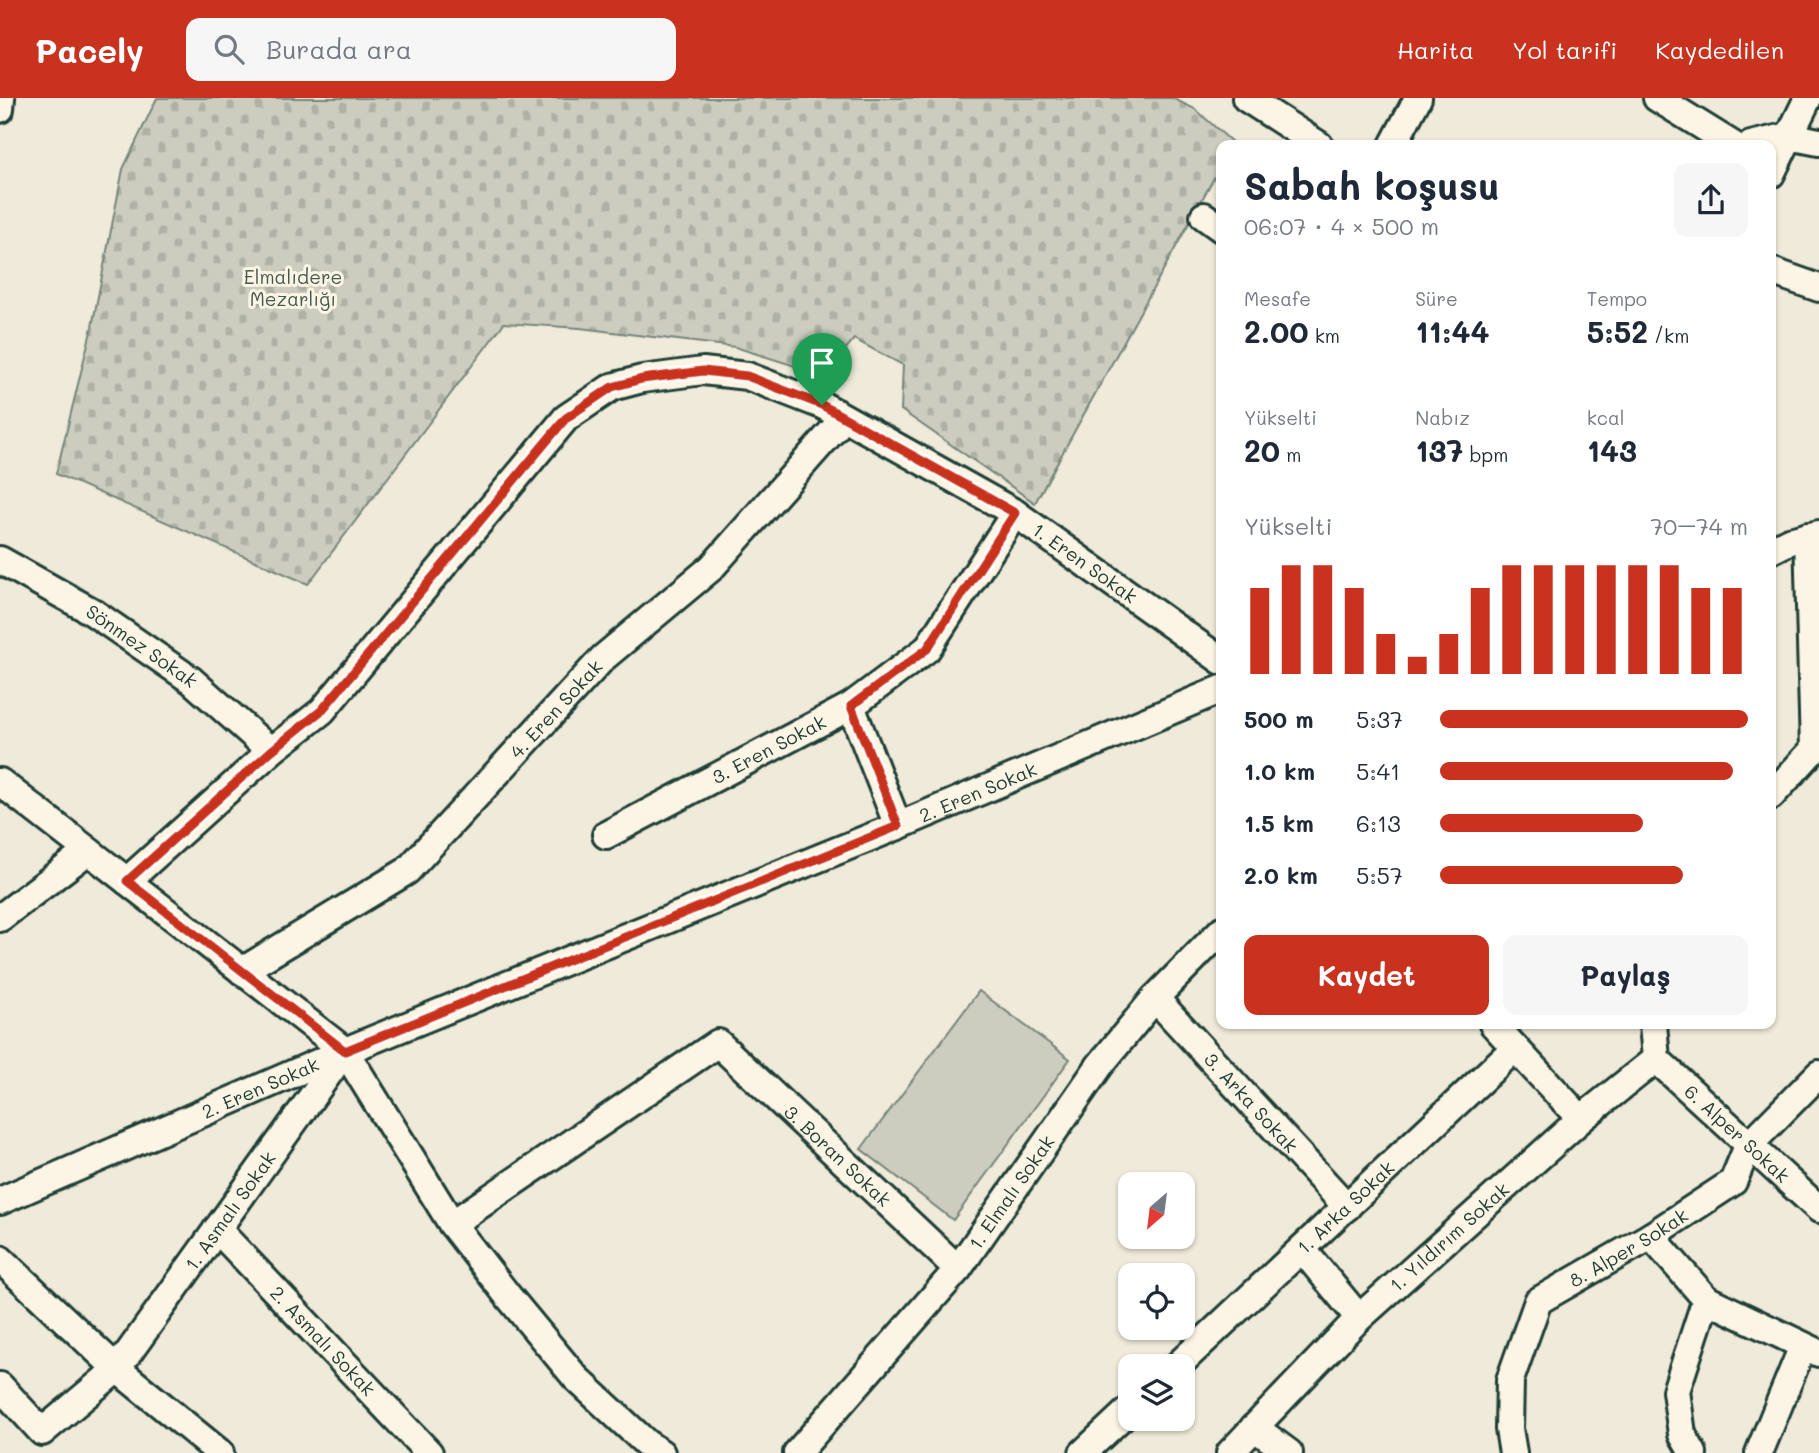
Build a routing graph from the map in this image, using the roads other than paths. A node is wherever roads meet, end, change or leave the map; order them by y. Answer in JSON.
{"nodes":[{"id":1,"x":1,"y":98,"type":"edge"},
{"id":2,"x":1246,"y":98,"type":"edge"},
{"id":3,"x":1418,"y":98,"type":"edge"},
{"id":4,"x":1657,"y":98,"type":"edge"},
{"id":5,"x":1808,"y":98,"type":"edge"},
{"id":6,"x":0,"y":109,"type":"edge"},
{"id":7,"x":1790,"y":136,"type":"junction"},
{"id":8,"x":1311,"y":140,"type":"edge"},
{"id":9,"x":1396,"y":140,"type":"edge"},
{"id":10,"x":1725,"y":140,"type":"edge"},
{"id":11,"x":1773,"y":140,"type":"edge"},
{"id":12,"x":1819,"y":142,"type":"edge"},
{"id":13,"x":1776,"y":164,"type":"edge"},
{"id":14,"x":1776,"y":273,"type":"edge"},
{"id":15,"x":1819,"y":288,"type":"edge"},
{"id":16,"x":844,"y":418,"type":"junction"},
{"id":17,"x":1015,"y":513,"type":"junction"},
{"id":18,"x":1792,"y":537,"type":"edge"},
{"id":19,"x":3,"y":567,"type":"edge"},
{"id":20,"x":1216,"y":656,"type":"edge"},
{"id":21,"x":1815,"y":678,"type":"edge"},
{"id":22,"x":1216,"y":692,"type":"edge"},
{"id":23,"x":851,"y":706,"type":"junction"},
{"id":24,"x":271,"y":751,"type":"junction"},
{"id":25,"x":1816,"y":753,"type":"edge"},
{"id":26,"x":0,"y":782,"type":"edge"},
{"id":27,"x":1776,"y":791,"type":"edge"},
{"id":28,"x":898,"y":826,"type":"junction"},
{"id":29,"x":606,"y":835,"type":"dead end"},
{"id":30,"x":88,"y":851,"type":"junction"},
{"id":31,"x":127,"y":881,"type":"junction"},
{"id":32,"x":0,"y":918,"type":"edge"},
{"id":33,"x":1216,"y":936,"type":"edge"},
{"id":34,"x":242,"y":971,"type":"junction"},
{"id":35,"x":1156,"y":998,"type":"junction"},
{"id":36,"x":1498,"y":1029,"type":"edge"},
{"id":37,"x":1653,"y":1029,"type":"edge"},
{"id":38,"x":1515,"y":1048,"type":"junction"},
{"id":39,"x":345,"y":1051,"type":"junction"},
{"id":40,"x":1656,"y":1059,"type":"junction"},
{"id":41,"x":1819,"y":1074,"type":"edge"},
{"id":42,"x":1581,"y":1119,"type":"junction"},
{"id":43,"x":1748,"y":1146,"type":"junction"},
{"id":44,"x":0,"y":1201,"type":"edge"},
{"id":45,"x":1347,"y":1207,"type":"junction"},
{"id":46,"x":1819,"y":1209,"type":"edge"},
{"id":47,"x":452,"y":1223,"type":"junction"},
{"id":48,"x":217,"y":1229,"type":"junction"},
{"id":49,"x":1651,"y":1236,"type":"junction"},
{"id":50,"x":1302,"y":1249,"type":"junction"},
{"id":51,"x":0,"y":1259,"type":"edge"},
{"id":52,"x":958,"y":1269,"type":"junction"},
{"id":53,"x":1706,"y":1299,"type":"junction"},
{"id":54,"x":1359,"y":1318,"type":"junction"},
{"id":55,"x":1811,"y":1350,"type":"edge"},
{"id":56,"x":1189,"y":1354,"type":"edge"},
{"id":57,"x":117,"y":1369,"type":"junction"},
{"id":58,"x":0,"y":1386,"type":"edge"},
{"id":59,"x":1118,"y":1420,"type":"edge"},
{"id":60,"x":1254,"y":1427,"type":"junction"},
{"id":61,"x":220,"y":1453,"type":"edge"},
{"id":62,"x":429,"y":1453,"type":"edge"},
{"id":63,"x":661,"y":1453,"type":"edge"},
{"id":64,"x":797,"y":1453,"type":"edge"},
{"id":65,"x":1083,"y":1453,"type":"edge"},
{"id":66,"x":1230,"y":1453,"type":"edge"},
{"id":67,"x":1289,"y":1453,"type":"edge"},
{"id":68,"x":1513,"y":1453,"type":"edge"},
{"id":69,"x":1693,"y":1453,"type":"edge"},
{"id":70,"x":1759,"y":1453,"type":"edge"}],
"edges":[{"from":1,"to":6,"type":"street"},
{"from":2,"to":8,"type":"street"},
{"from":3,"to":9,"type":"street"},
{"from":4,"to":10,"type":"street"},
{"from":5,"to":7,"type":"street"},
{"from":7,"to":11,"type":"street"},
{"from":7,"to":12,"type":"street"},
{"from":7,"to":13,"type":"street"},
{"from":14,"to":15,"type":"street"},
{"from":16,"to":17,"type":"street","name":"1. Eren Sokak"},
{"from":16,"to":24,"type":"street","name":"1. Eren Sokak"},
{"from":16,"to":34,"type":"street","name":"4. Eren Sokak"},
{"from":17,"to":20,"type":"street","name":"1. Eren Sokak"},
{"from":17,"to":23,"type":"street","name":"3. Eren Sokak"},
{"from":18,"to":21,"type":"street"},
{"from":19,"to":24,"type":"street","name":"Sönmez Sokak"},
{"from":21,"to":25,"type":"street"},
{"from":22,"to":28,"type":"street","name":"2. Eren Sokak"},
{"from":23,"to":28,"type":"street"},
{"from":23,"to":29,"type":"street","name":"3. Eren Sokak"},
{"from":24,"to":31,"type":"street","name":"1. Eren Sokak"},
{"from":25,"to":27,"type":"street"},
{"from":26,"to":30,"type":"street"},
{"from":28,"to":39,"type":"street","name":"2. Eren Sokak"},
{"from":30,"to":31,"type":"street"},
{"from":30,"to":32,"type":"street"},
{"from":31,"to":34,"type":"street"},
{"from":33,"to":35,"type":"street","name":"1. Elmalı Sokak"},
{"from":34,"to":39,"type":"street"},
{"from":35,"to":45,"type":"street","name":"3. Arka Sokak"},
{"from":35,"to":52,"type":"street","name":"1. Elmalı Sokak"},
{"from":36,"to":38,"type":"street"},
{"from":37,"to":40,"type":"street"},
{"from":38,"to":42,"type":"street"},
{"from":38,"to":45,"type":"street","name":"1. Arka Sokak"},
{"from":39,"to":44,"type":"street","name":"2. Eren Sokak"},
{"from":39,"to":47,"type":"street"},
{"from":39,"to":48,"type":"street","name":"1. Asmalı Sokak"},
{"from":40,"to":42,"type":"street","name":"1. Yıldırım Sokak"},
{"from":40,"to":43,"type":"street","name":"6. Alper Sokak"},
{"from":41,"to":43,"type":"street","name":"8. Alper Sokak"},
{"from":42,"to":54,"type":"street","name":"1. Yıldırım Sokak"},
{"from":43,"to":46,"type":"street","name":"6. Alper Sokak"},
{"from":43,"to":49,"type":"street","name":"8. Alper Sokak"},
{"from":45,"to":50,"type":"street","name":"1. Arka Sokak"},
{"from":47,"to":52,"type":"street","name":"3. Boran Sokak"},
{"from":47,"to":63,"type":"street"},
{"from":48,"to":57,"type":"street","name":"1. Asmalı Sokak"},
{"from":48,"to":62,"type":"street","name":"2. Asmalı Sokak"},
{"from":49,"to":53,"type":"street"},
{"from":49,"to":68,"type":"street","name":"8. Alper Sokak"},
{"from":50,"to":54,"type":"street"},
{"from":50,"to":56,"type":"street","name":"1. Arka Sokak"},
{"from":51,"to":57,"type":"street"},
{"from":52,"to":64,"type":"street","name":"1. Elmalı Sokak"},
{"from":53,"to":55,"type":"street"},
{"from":53,"to":69,"type":"street"},
{"from":54,"to":60,"type":"street","name":"1. Yıldırım Sokak"},
{"from":55,"to":70,"type":"street"},
{"from":57,"to":58,"type":"street","name":"1. Asmalı Sokak"},
{"from":57,"to":61,"type":"street"},
{"from":59,"to":65,"type":"street"},
{"from":60,"to":66,"type":"street","name":"1. Yıldırım Sokak"},
{"from":60,"to":67,"type":"street"}]}
